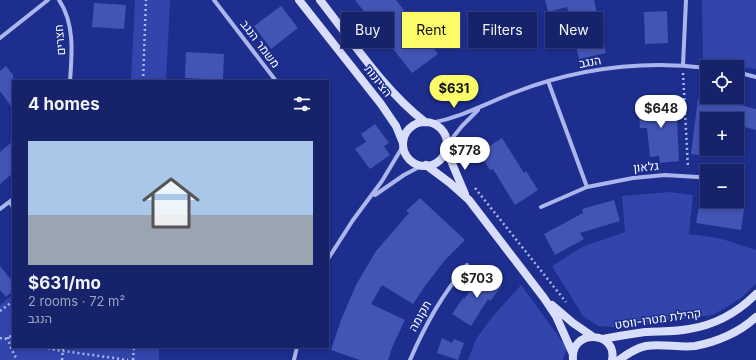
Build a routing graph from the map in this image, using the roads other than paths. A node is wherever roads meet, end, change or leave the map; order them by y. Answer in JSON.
{"nodes":[{"id":1,"x":48,"y":0,"type":"edge"},
{"id":2,"x":59,"y":0,"type":"edge"},
{"id":3,"x":214,"y":0,"type":"edge"},
{"id":4,"x":299,"y":0,"type":"edge"},
{"id":5,"x":320,"y":0,"type":"edge"},
{"id":6,"x":686,"y":0,"type":"edge"},
{"id":7,"x":0,"y":38,"type":"edge"},
{"id":8,"x":683,"y":65,"type":"junction"},
{"id":9,"x":700,"y":67,"type":"edge"},
{"id":10,"x":744,"y":74,"type":"edge"},
{"id":11,"x":756,"y":77,"type":"edge"},
{"id":12,"x":70,"y":80,"type":"edge"},
{"id":13,"x":275,"y":80,"type":"edge"},
{"id":14,"x":548,"y":81,"type":"junction"},
{"id":15,"x":481,"y":107,"type":"junction"},
{"id":16,"x":428,"y":122,"type":"junction"},
{"id":17,"x":403,"y":144,"type":"junction"},
{"id":18,"x":446,"y":148,"type":"junction"},
{"id":19,"x":424,"y":165,"type":"junction"},
{"id":20,"x":700,"y":177,"type":"edge"},
{"id":21,"x":587,"y":187,"type":"junction"},
{"id":22,"x":370,"y":199,"type":"junction"},
{"id":23,"x":12,"y":200,"type":"edge"},
{"id":24,"x":469,"y":200,"type":"junction"},
{"id":25,"x":8,"y":202,"type":"junction"},
{"id":26,"x":12,"y":207,"type":"edge"},
{"id":27,"x":541,"y":207,"type":"dead end"},
{"id":28,"x":0,"y":209,"type":"edge"},
{"id":29,"x":329,"y":257,"type":"edge"},
{"id":30,"x":468,"y":265,"type":"dead end"},
{"id":31,"x":756,"y":294,"type":"edge"},
{"id":32,"x":544,"y":298,"type":"junction"},
{"id":33,"x":756,"y":318,"type":"edge"},
{"id":34,"x":592,"y":336,"type":"junction"},
{"id":35,"x":603,"y":339,"type":"junction"},
{"id":36,"x":297,"y":348,"type":"edge"},
{"id":37,"x":573,"y":358,"type":"edge"},
{"id":38,"x":294,"y":360,"type":"edge"},
{"id":39,"x":410,"y":360,"type":"edge"},
{"id":40,"x":612,"y":360,"type":"edge"},
{"id":41,"x":619,"y":360,"type":"edge"}],
"edges":[{"from":1,"to":7,"type":"street"},
{"from":2,"to":12,"type":"street","name":"חצרים"},
{"from":3,"to":13,"type":"street","name":"משמר הנגב"},
{"from":4,"to":17,"type":"street","name":"הציונות"},
{"from":5,"to":16,"type":"street","name":"הציונות"},
{"from":6,"to":8,"type":"street"},
{"from":8,"to":9,"type":"street","name":"הנגב"},
{"from":8,"to":14,"type":"street","name":"הנגב"},
{"from":10,"to":11,"type":"street"},
{"from":14,"to":15,"type":"street","name":"הנגב"},
{"from":14,"to":21,"type":"street"},
{"from":15,"to":16,"type":"street","name":"הנגב"},
{"from":15,"to":18,"type":"street","name":"הנגב"},
{"from":16,"to":17,"type":"street"},
{"from":16,"to":18,"type":"street"},
{"from":17,"to":19,"type":"street"},
{"from":17,"to":22,"type":"street"},
{"from":18,"to":19,"type":"street"},
{"from":18,"to":24,"type":"street"},
{"from":19,"to":22,"type":"street"},
{"from":19,"to":24,"type":"street"},
{"from":20,"to":21,"type":"street","name":"גלאון"},
{"from":21,"to":27,"type":"street","name":"גלאון"},
{"from":22,"to":29,"type":"street"},
{"from":23,"to":25,"type":"street"},
{"from":24,"to":32,"type":"street"},
{"from":25,"to":26,"type":"lane"},
{"from":25,"to":28,"type":"street"},
{"from":30,"to":39,"type":"street","name":"תקומה"},
{"from":31,"to":35,"type":"street","name":"קהילת מטרו-ווסט"},
{"from":32,"to":34,"type":"street"},
{"from":32,"to":37,"type":"street"},
{"from":33,"to":41,"type":"street"},
{"from":34,"to":35,"type":"street"},
{"from":34,"to":37,"type":"street"},
{"from":35,"to":40,"type":"street"},
{"from":36,"to":38,"type":"street"}]}
